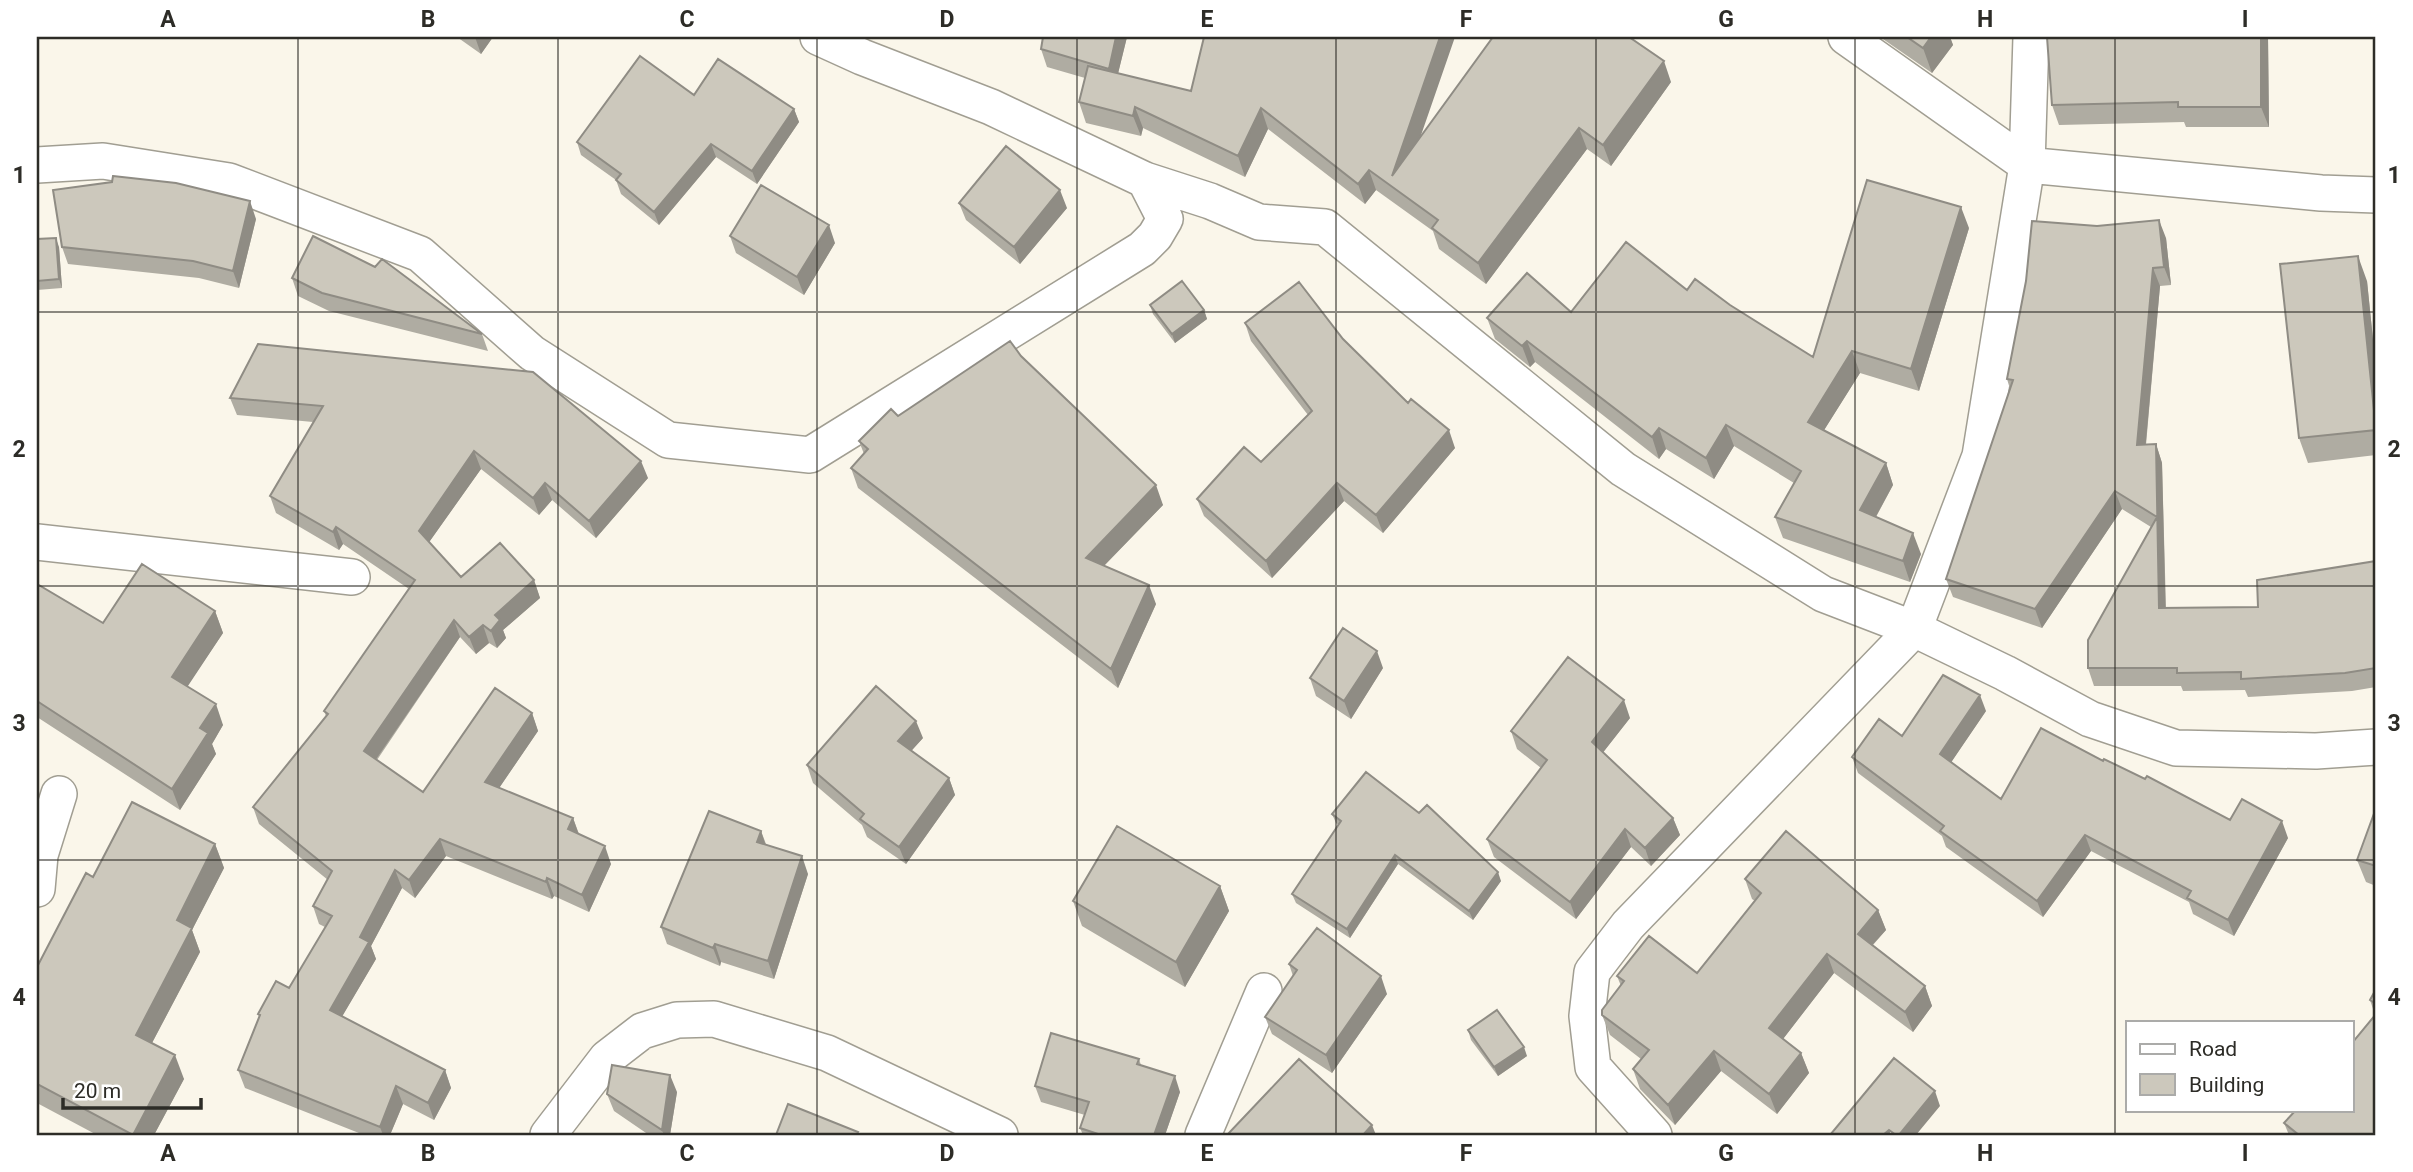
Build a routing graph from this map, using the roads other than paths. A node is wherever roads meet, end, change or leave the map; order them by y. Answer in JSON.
{"nodes":[{"id":1,"x":818,"y":37,"type":"edge"},
{"id":2,"x":1846,"y":37,"type":"edge"},
{"id":3,"x":2031,"y":37,"type":"edge"},
{"id":4,"x":866,"y":47,"type":"edge"},
{"id":5,"x":37,"y":165,"type":"edge"},
{"id":6,"x":2027,"y":166,"type":"junction"},
{"id":7,"x":1145,"y":180,"type":"junction"},
{"id":8,"x":2376,"y":195,"type":"edge"},
{"id":9,"x":1210,"y":201,"type":"junction"},
{"id":10,"x":1165,"y":219,"type":"junction"},
{"id":11,"x":37,"y":542,"type":"edge"},
{"id":12,"x":352,"y":578,"type":"dead end"},
{"id":13,"x":1914,"y":629,"type":"junction"},
{"id":14,"x":2376,"y":747,"type":"edge"},
{"id":15,"x":59,"y":794,"type":"dead end"},
{"id":16,"x":37,"y":889,"type":"edge"},
{"id":17,"x":1264,"y":991,"type":"dead end"},
{"id":18,"x":548,"y":1135,"type":"edge"},
{"id":19,"x":1000,"y":1135,"type":"edge"},
{"id":20,"x":1203,"y":1135,"type":"edge"},
{"id":21,"x":1654,"y":1135,"type":"edge"}],
"edges":[{"from":1,"to":4,"type":"street"},
{"from":2,"to":6,"type":"street"},
{"from":3,"to":6,"type":"street"},
{"from":4,"to":7,"type":"street"},
{"from":5,"to":10,"type":"street"},
{"from":6,"to":8,"type":"street"},
{"from":6,"to":13,"type":"street"},
{"from":7,"to":9,"type":"street"},
{"from":7,"to":10,"type":"street"},
{"from":9,"to":10,"type":"street"},
{"from":9,"to":13,"type":"street"},
{"from":11,"to":12,"type":"street"},
{"from":13,"to":14,"type":"street"},
{"from":13,"to":21,"type":"street"},
{"from":15,"to":16,"type":"street"},
{"from":17,"to":20,"type":"street"},
{"from":18,"to":19,"type":"street"}]}
